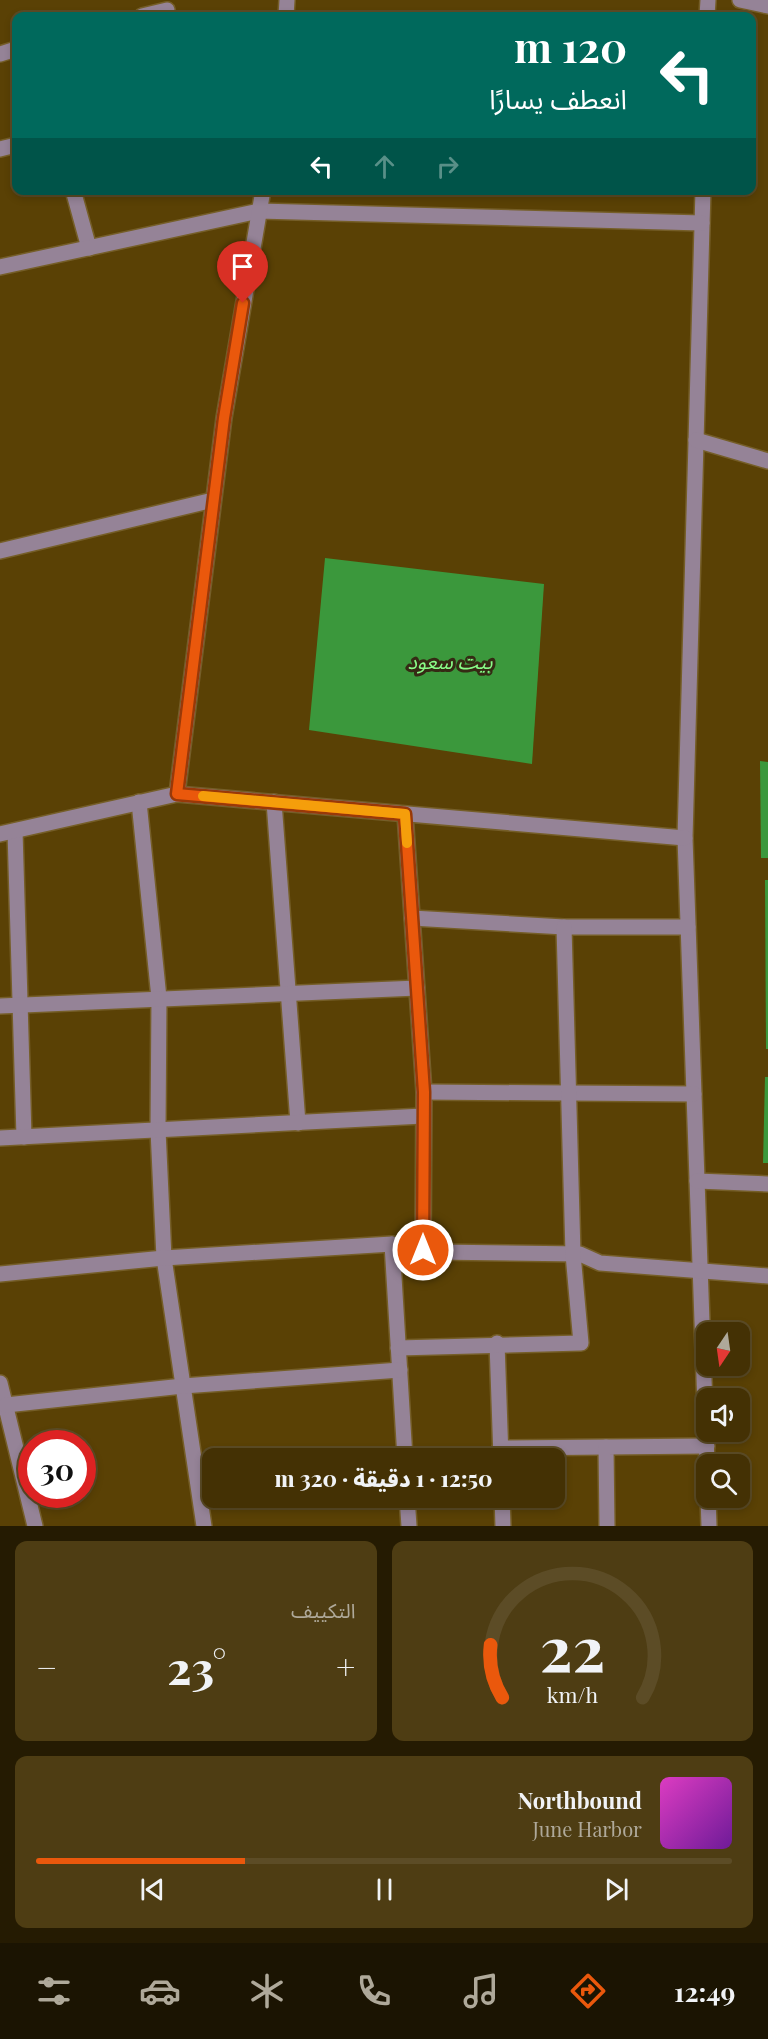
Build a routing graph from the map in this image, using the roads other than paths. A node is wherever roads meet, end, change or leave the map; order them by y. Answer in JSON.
{"nodes":[{"id":1,"x":740,"y":0,"type":"edge"},
{"id":2,"x":768,"y":6,"type":"edge"},
{"id":3,"x":167,"y":10,"type":"dead end"},
{"id":4,"x":159,"y":12,"type":"edge"},
{"id":5,"x":74,"y":195,"type":"edge"},
{"id":6,"x":262,"y":195,"type":"edge"},
{"id":7,"x":703,"y":195,"type":"edge"},
{"id":8,"x":259,"y":212,"type":"junction"},
{"id":9,"x":702,"y":223,"type":"junction"},
{"id":10,"x":89,"y":248,"type":"junction"},
{"id":11,"x":0,"y":267,"type":"edge"},
{"id":12,"x":696,"y":440,"type":"junction"},
{"id":13,"x":768,"y":461,"type":"edge"},
{"id":14,"x":213,"y":500,"type":"junction"},
{"id":15,"x":0,"y":551,"type":"edge"},
{"id":16,"x":177,"y":794,"type":"junction"},
{"id":17,"x":139,"y":802,"type":"junction"},
{"id":18,"x":274,"y":802,"type":"junction"},
{"id":19,"x":405,"y":814,"type":"junction"},
{"id":20,"x":8,"y":833,"type":"edge"},
{"id":21,"x":685,"y":838,"type":"junction"},
{"id":22,"x":412,"y":918,"type":"junction"},
{"id":23,"x":564,"y":927,"type":"junction"},
{"id":24,"x":688,"y":927,"type":"junction"},
{"id":25,"x":417,"y":988,"type":"junction"},
{"id":26,"x":288,"y":992,"type":"junction"},
{"id":27,"x":159,"y":998,"type":"junction"},
{"id":28,"x":23,"y":1005,"type":"junction"},
{"id":29,"x":0,"y":1006,"type":"edge"},
{"id":30,"x":424,"y":1092,"type":"junction"},
{"id":31,"x":568,"y":1094,"type":"junction"},
{"id":32,"x":694,"y":1094,"type":"junction"},
{"id":33,"x":423,"y":1116,"type":"junction"},
{"id":34,"x":298,"y":1123,"type":"junction"},
{"id":35,"x":158,"y":1130,"type":"junction"},
{"id":36,"x":24,"y":1137,"type":"junction"},
{"id":37,"x":0,"y":1138,"type":"edge"},
{"id":38,"x":698,"y":1181,"type":"junction"},
{"id":39,"x":768,"y":1184,"type":"edge"},
{"id":40,"x":392,"y":1244,"type":"junction"},
{"id":41,"x":423,"y":1250,"type":"junction"},
{"id":42,"x":573,"y":1254,"type":"junction"},
{"id":43,"x":164,"y":1258,"type":"junction"},
{"id":44,"x":700,"y":1270,"type":"junction"},
{"id":45,"x":0,"y":1274,"type":"edge"},
{"id":46,"x":768,"y":1276,"type":"edge"},
{"id":47,"x":497,"y":1343,"type":"junction"},
{"id":48,"x":398,"y":1348,"type":"junction"},
{"id":49,"x":400,"y":1370,"type":"junction"},
{"id":50,"x":0,"y":1383,"type":"edge"},
{"id":51,"x":183,"y":1386,"type":"junction"},
{"id":52,"x":6,"y":1405,"type":"junction"},
{"id":53,"x":707,"y":1446,"type":"junction"},
{"id":54,"x":606,"y":1447,"type":"junction"},
{"id":55,"x":404,"y":1448,"type":"edge"},
{"id":56,"x":500,"y":1448,"type":"edge"},
{"id":57,"x":565,"y":1449,"type":"edge"},
{"id":58,"x":707,"y":1454,"type":"edge"},
{"id":59,"x":408,"y":1508,"type":"edge"},
{"id":60,"x":502,"y":1508,"type":"edge"},
{"id":61,"x":708,"y":1508,"type":"edge"},
{"id":62,"x":35,"y":1526,"type":"edge"},
{"id":63,"x":204,"y":1526,"type":"edge"},
{"id":64,"x":409,"y":1526,"type":"edge"},
{"id":65,"x":503,"y":1526,"type":"edge"},
{"id":66,"x":607,"y":1526,"type":"edge"},
{"id":67,"x":709,"y":1526,"type":"edge"}],
"edges":[{"from":1,"to":2,"type":"street"},
{"from":3,"to":4,"type":"street"},
{"from":5,"to":10,"type":"street"},
{"from":6,"to":8,"type":"street"},
{"from":7,"to":9,"type":"street"},
{"from":8,"to":9,"type":"street"},
{"from":8,"to":10,"type":"street"},
{"from":8,"to":14,"type":"street"},
{"from":9,"to":12,"type":"street"},
{"from":10,"to":11,"type":"street"},
{"from":12,"to":13,"type":"street"},
{"from":12,"to":21,"type":"street"},
{"from":14,"to":15,"type":"street"},
{"from":14,"to":16,"type":"street"},
{"from":16,"to":17,"type":"street"},
{"from":16,"to":18,"type":"street"},
{"from":17,"to":20,"type":"street"},
{"from":17,"to":27,"type":"street"},
{"from":18,"to":19,"type":"street"},
{"from":18,"to":26,"type":"street"},
{"from":19,"to":21,"type":"street"},
{"from":19,"to":22,"type":"street"},
{"from":20,"to":28,"type":"street"},
{"from":21,"to":24,"type":"street"},
{"from":22,"to":23,"type":"street"},
{"from":22,"to":25,"type":"street"},
{"from":23,"to":24,"type":"street"},
{"from":23,"to":31,"type":"street"},
{"from":24,"to":32,"type":"street"},
{"from":25,"to":26,"type":"street"},
{"from":25,"to":30,"type":"street"},
{"from":26,"to":27,"type":"street"},
{"from":26,"to":34,"type":"street"},
{"from":27,"to":28,"type":"street"},
{"from":27,"to":35,"type":"street"},
{"from":28,"to":29,"type":"street"},
{"from":28,"to":36,"type":"street"},
{"from":30,"to":31,"type":"street"},
{"from":30,"to":33,"type":"street"},
{"from":31,"to":32,"type":"street"},
{"from":31,"to":42,"type":"street"},
{"from":32,"to":38,"type":"street"},
{"from":33,"to":34,"type":"street"},
{"from":33,"to":41,"type":"street"},
{"from":34,"to":35,"type":"street"},
{"from":35,"to":36,"type":"street"},
{"from":35,"to":43,"type":"street"},
{"from":36,"to":37,"type":"street"},
{"from":38,"to":39,"type":"street"},
{"from":38,"to":44,"type":"street"},
{"from":40,"to":41,"type":"street"},
{"from":40,"to":43,"type":"street"},
{"from":40,"to":48,"type":"street"},
{"from":41,"to":42,"type":"street"},
{"from":42,"to":44,"type":"street"},
{"from":42,"to":47,"type":"street"},
{"from":43,"to":45,"type":"street"},
{"from":43,"to":51,"type":"street"},
{"from":44,"to":46,"type":"street"},
{"from":44,"to":53,"type":"street"},
{"from":47,"to":48,"type":"street"},
{"from":47,"to":56,"type":"street"},
{"from":48,"to":49,"type":"street"},
{"from":49,"to":51,"type":"street"},
{"from":49,"to":55,"type":"street"},
{"from":50,"to":52,"type":"street"},
{"from":51,"to":52,"type":"street"},
{"from":51,"to":63,"type":"street"},
{"from":52,"to":62,"type":"street"},
{"from":53,"to":54,"type":"street"},
{"from":53,"to":58,"type":"street"},
{"from":54,"to":57,"type":"street"},
{"from":54,"to":66,"type":"street"},
{"from":59,"to":64,"type":"street"},
{"from":60,"to":65,"type":"street"},
{"from":61,"to":67,"type":"street"}]}
